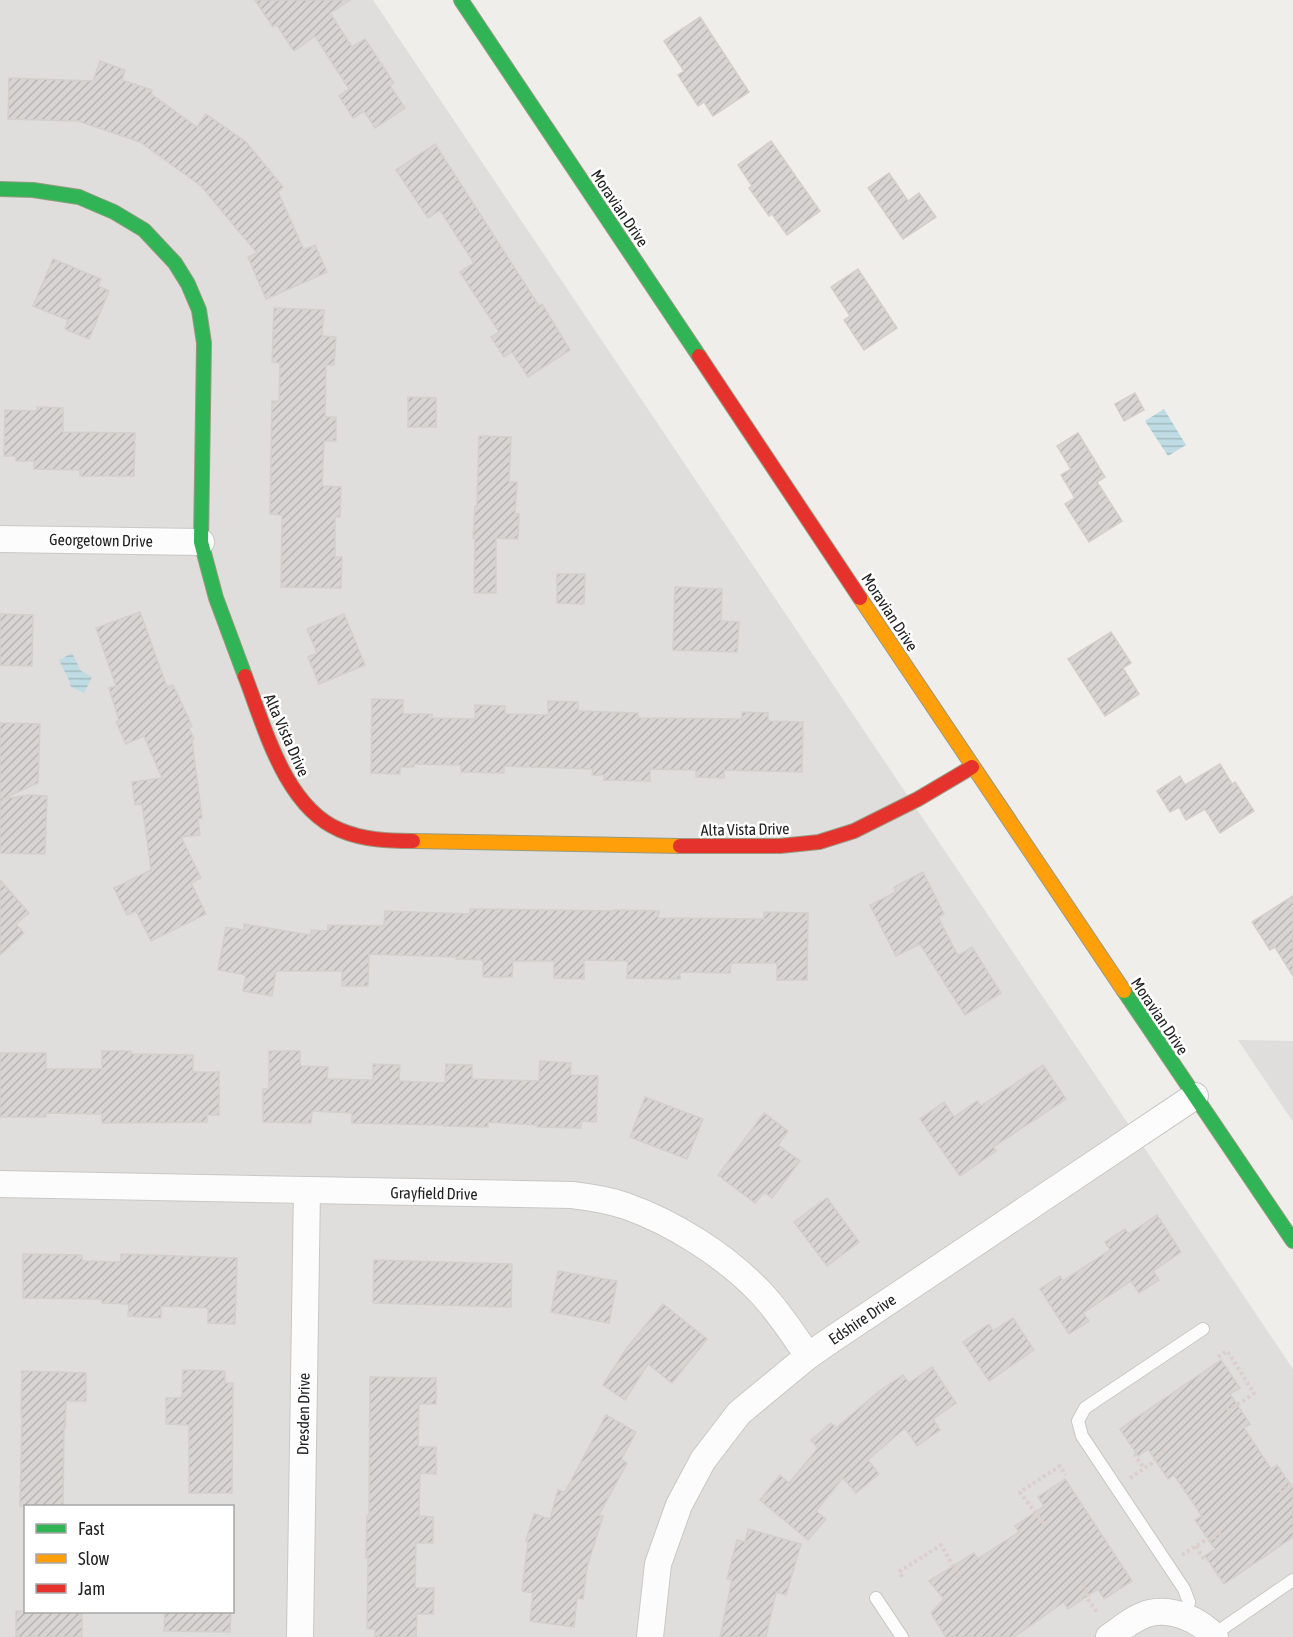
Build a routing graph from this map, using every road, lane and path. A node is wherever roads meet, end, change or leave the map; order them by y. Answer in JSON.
{"nodes":[{"id":1,"x":461,"y":0,"type":"edge"},
{"id":2,"x":0,"y":189,"type":"edge"},
{"id":3,"x":0,"y":539,"type":"edge"},
{"id":4,"x":201,"y":542,"type":"junction"},
{"id":5,"x":972,"y":767,"type":"junction"},
{"id":6,"x":1195,"y":1096,"type":"junction"},
{"id":7,"x":0,"y":1184,"type":"edge"},
{"id":8,"x":307,"y":1190,"type":"junction"},
{"id":9,"x":1293,"y":1241,"type":"edge"},
{"id":10,"x":1203,"y":1329,"type":"dead end"},
{"id":11,"x":808,"y":1356,"type":"junction"},
{"id":12,"x":1218,"y":1357,"type":"dead end"},
{"id":13,"x":1225,"y":1411,"type":"dead end"},
{"id":14,"x":1165,"y":1450,"type":"dead end"},
{"id":15,"x":1134,"y":1454,"type":"dead end"},
{"id":16,"x":1144,"y":1468,"type":"junction"},
{"id":17,"x":1066,"y":1475,"type":"dead end"},
{"id":18,"x":1127,"y":1480,"type":"dead end"},
{"id":19,"x":1293,"y":1481,"type":"edge"},
{"id":20,"x":1280,"y":1493,"type":"dead end"},
{"id":21,"x":1043,"y":1523,"type":"dead end"},
{"id":22,"x":1221,"y":1533,"type":"dead end"},
{"id":23,"x":1196,"y":1546,"type":"junction"},
{"id":24,"x":1179,"y":1557,"type":"dead end"},
{"id":25,"x":1205,"y":1561,"type":"dead end"},
{"id":26,"x":902,"y":1577,"type":"dead end"},
{"id":27,"x":960,"y":1578,"type":"dead end"},
{"id":28,"x":1293,"y":1580,"type":"edge"},
{"id":29,"x":1082,"y":1583,"type":"dead end"},
{"id":30,"x":876,"y":1598,"type":"dead end"},
{"id":31,"x":1186,"y":1617,"type":"junction"},
{"id":32,"x":1107,"y":1630,"type":"edge"},
{"id":33,"x":1214,"y":1636,"type":"edge"},
{"id":34,"x":300,"y":1637,"type":"edge"},
{"id":35,"x":650,"y":1637,"type":"edge"},
{"id":36,"x":902,"y":1637,"type":"edge"}],
"edges":[{"from":1,"to":5,"type":"street","name":"Moravian Drive"},
{"from":2,"to":4,"type":"street","name":"Alta Vista Drive"},
{"from":3,"to":4,"type":"street","name":"Georgetown Drive"},
{"from":4,"to":5,"type":"street","name":"Alta Vista Drive"},
{"from":5,"to":6,"type":"street","name":"Moravian Drive"},
{"from":6,"to":9,"type":"street","name":"Moravian Drive"},
{"from":6,"to":11,"type":"street","name":"Edshire Drive"},
{"from":7,"to":8,"type":"street","name":"Grayfield Drive"},
{"from":8,"to":11,"type":"street","name":"Grayfield Drive"},
{"from":8,"to":34,"type":"street","name":"Dresden Drive"},
{"from":10,"to":31,"type":"lane"},
{"from":11,"to":35,"type":"street","name":"Edshire Drive"},
{"from":12,"to":13,"type":"path"},
{"from":14,"to":16,"type":"path"},
{"from":15,"to":16,"type":"path"},
{"from":16,"to":18,"type":"path"},
{"from":17,"to":21,"type":"path"},
{"from":19,"to":20,"type":"path"},
{"from":22,"to":23,"type":"path"},
{"from":23,"to":24,"type":"path"},
{"from":23,"to":25,"type":"path"},
{"from":26,"to":27,"type":"path"},
{"from":28,"to":33,"type":"lane"},
{"from":29,"to":32,"type":"path"},
{"from":30,"to":36,"type":"lane"},
{"from":31,"to":32,"type":"street"},
{"from":31,"to":33,"type":"street"}]}
